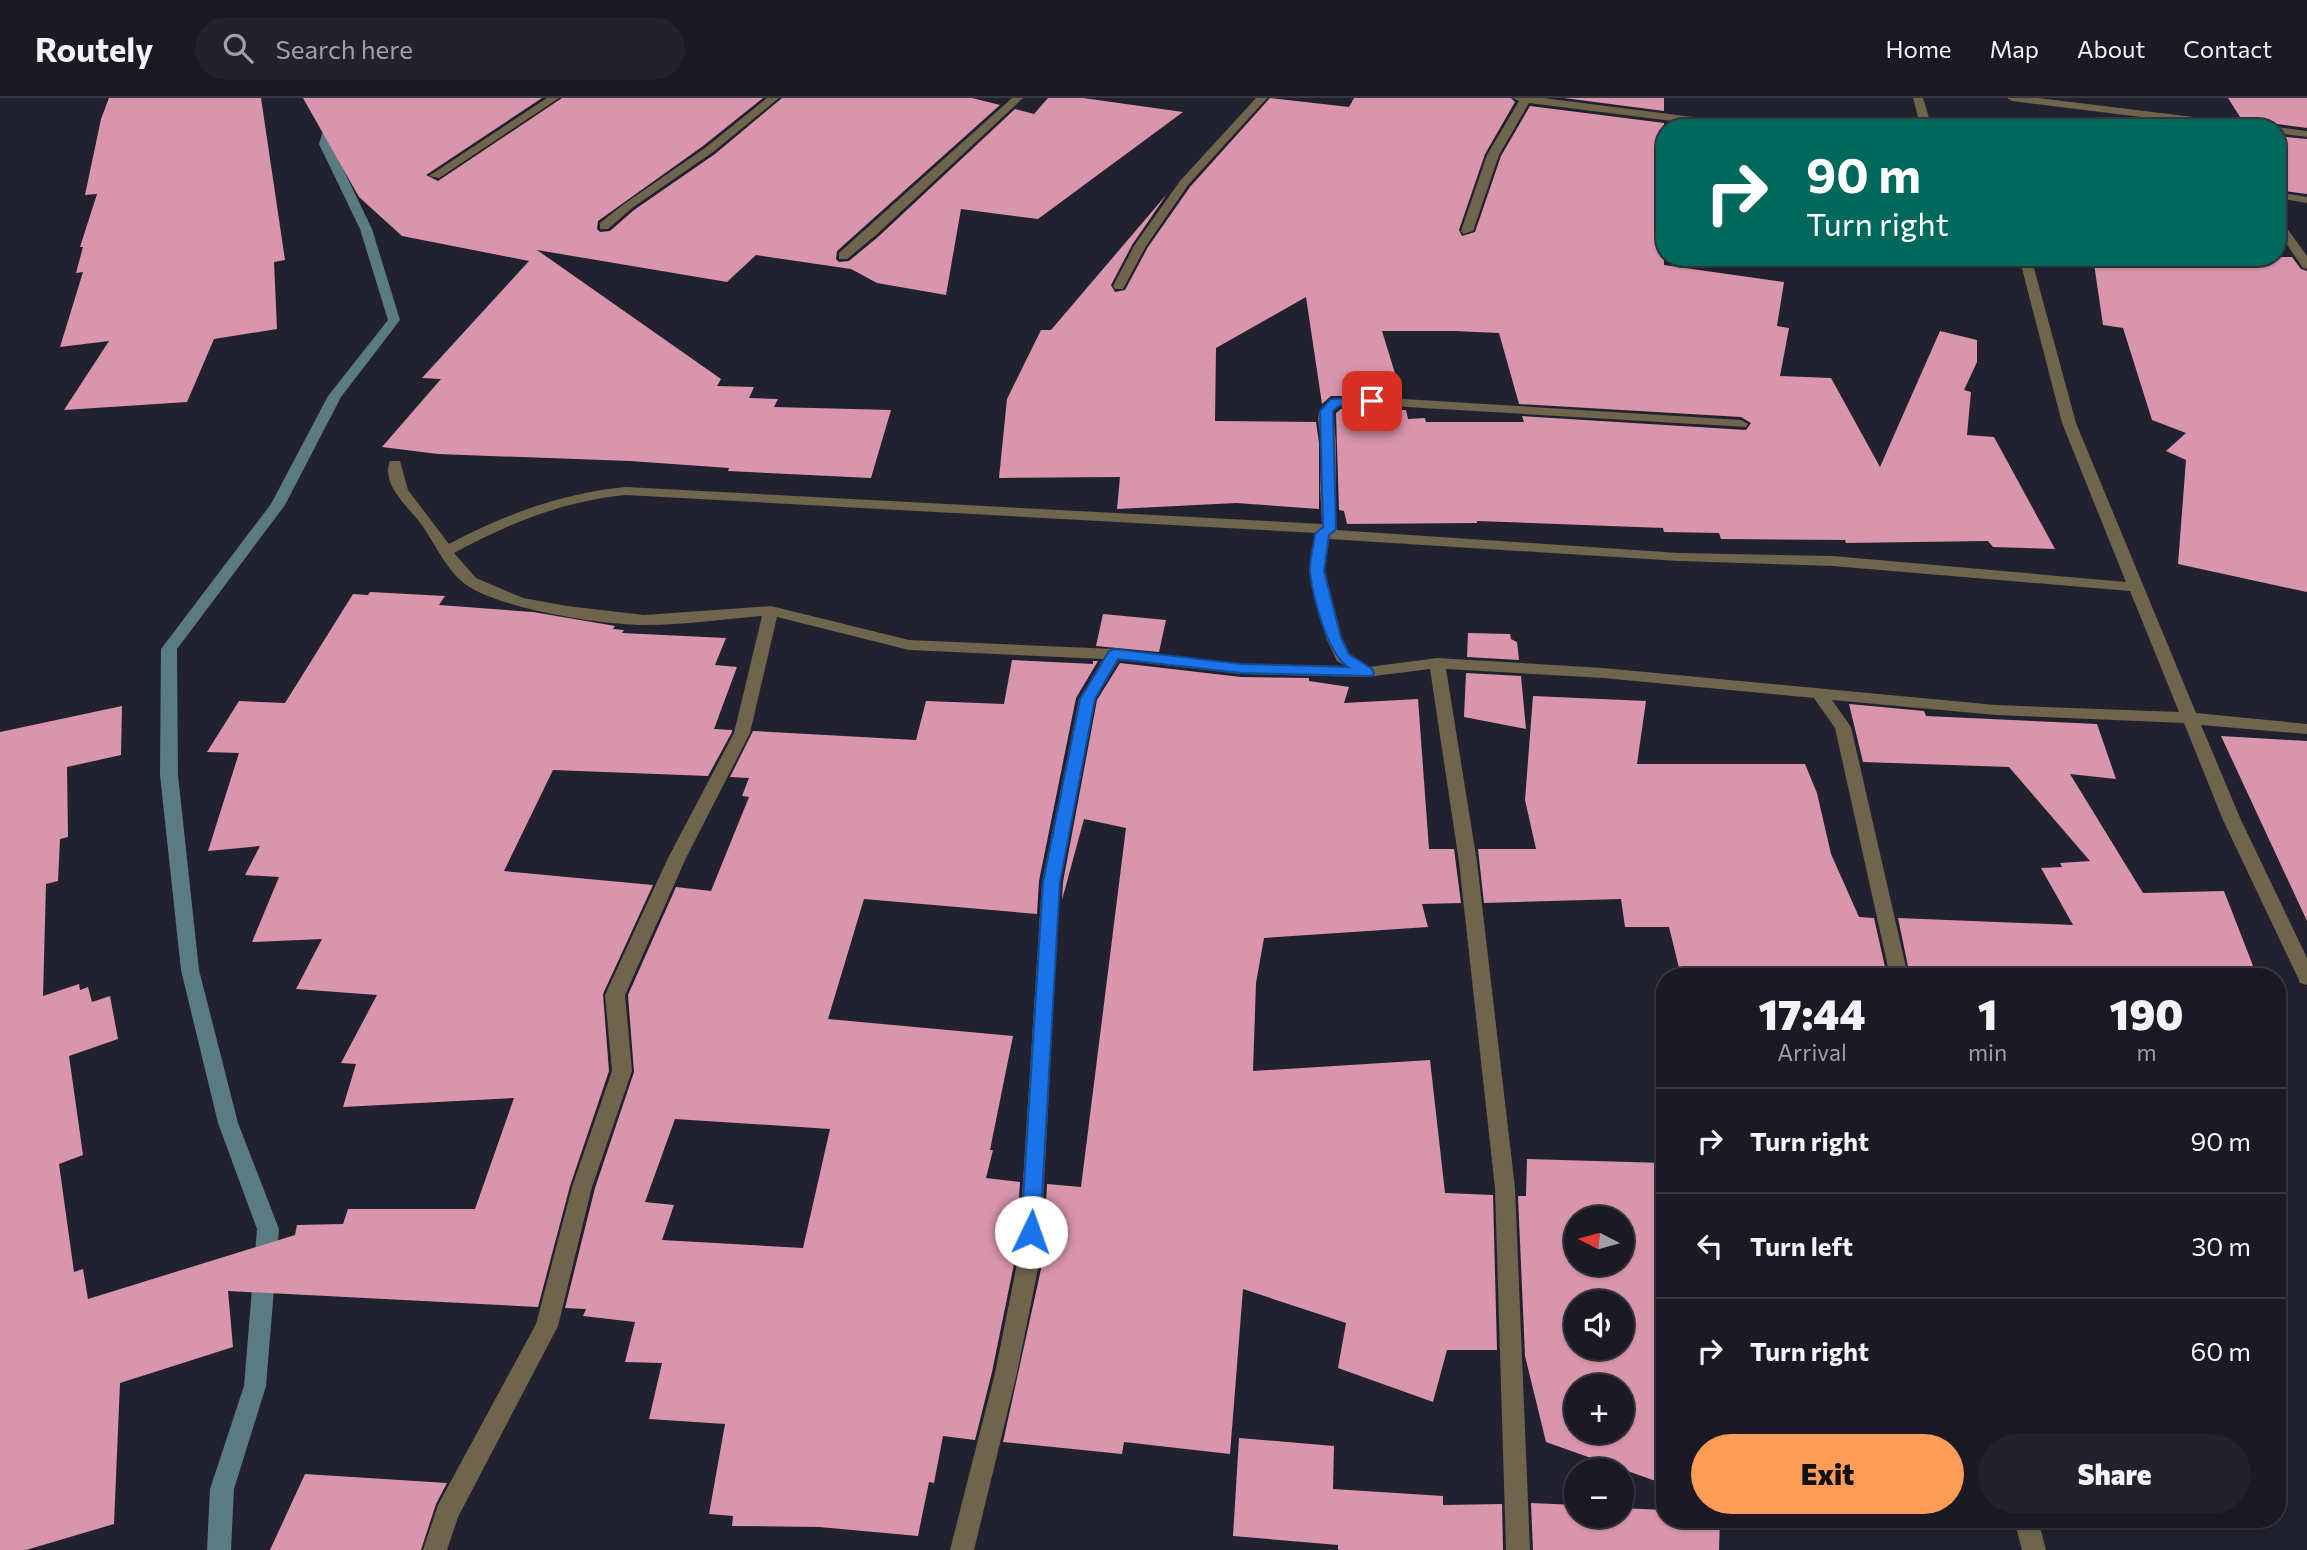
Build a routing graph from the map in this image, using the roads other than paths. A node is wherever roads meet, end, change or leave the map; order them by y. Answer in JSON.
{"nodes":[{"id":1,"x":555,"y":98,"type":"edge"},
{"id":2,"x":774,"y":98,"type":"edge"},
{"id":3,"x":1018,"y":98,"type":"edge"},
{"id":4,"x":1262,"y":98,"type":"edge"},
{"id":5,"x":1918,"y":98,"type":"edge"},
{"id":6,"x":2012,"y":98,"type":"edge"},
{"id":7,"x":1522,"y":99,"type":"edge"},
{"id":8,"x":1683,"y":119,"type":"edge"},
{"id":9,"x":1924,"y":119,"type":"edge"},
{"id":10,"x":2185,"y":119,"type":"edge"},
{"id":11,"x":2286,"y":131,"type":"edge"},
{"id":12,"x":2307,"y":134,"type":"edge"},
{"id":13,"x":435,"y":176,"type":"dead end"},
{"id":14,"x":2286,"y":196,"type":"edge"},
{"id":15,"x":2307,"y":200,"type":"edge"},
{"id":16,"x":604,"y":226,"type":"dead end"},
{"id":17,"x":1467,"y":231,"type":"dead end"},
{"id":18,"x":2286,"y":235,"type":"edge"},
{"id":19,"x":843,"y":256,"type":"dead end"},
{"id":20,"x":2307,"y":265,"type":"edge"},
{"id":21,"x":2027,"y":266,"type":"edge"},
{"id":22,"x":1119,"y":286,"type":"dead end"},
{"id":23,"x":1741,"y":424,"type":"dead end"},
{"id":24,"x":395,"y":464,"type":"dead end"},
{"id":25,"x":1326,"y":531,"type":"junction"},
{"id":26,"x":446,"y":551,"type":"junction"},
{"id":27,"x":2136,"y":587,"type":"junction"},
{"id":28,"x":771,"y":611,"type":"junction"},
{"id":29,"x":1114,"y":654,"type":"junction"},
{"id":30,"x":1437,"y":663,"type":"junction"},
{"id":31,"x":1367,"y":673,"type":"junction"},
{"id":32,"x":1820,"y":695,"type":"junction"},
{"id":33,"x":2189,"y":718,"type":"junction"},
{"id":34,"x":2307,"y":729,"type":"edge"},
{"id":35,"x":1897,"y":968,"type":"edge"},
{"id":36,"x":2307,"y":978,"type":"edge"},
{"id":37,"x":2028,"y":1528,"type":"edge"},
{"id":38,"x":435,"y":1550,"type":"edge"},
{"id":39,"x":962,"y":1550,"type":"edge"},
{"id":40,"x":1518,"y":1550,"type":"edge"},
{"id":41,"x":2034,"y":1550,"type":"edge"}],
"edges":[{"from":1,"to":13,"type":"street"},
{"from":2,"to":16,"type":"street"},
{"from":3,"to":19,"type":"street"},
{"from":4,"to":22,"type":"street"},
{"from":5,"to":9,"type":"street"},
{"from":6,"to":10,"type":"street"},
{"from":7,"to":8,"type":"street"},
{"from":7,"to":17,"type":"street"},
{"from":11,"to":12,"type":"street"},
{"from":14,"to":15,"type":"street"},
{"from":18,"to":20,"type":"street"},
{"from":21,"to":27,"type":"street"},
{"from":23,"to":25,"type":"street"},
{"from":24,"to":26,"type":"street"},
{"from":25,"to":26,"type":"street"},
{"from":25,"to":27,"type":"street"},
{"from":25,"to":31,"type":"street"},
{"from":26,"to":28,"type":"street"},
{"from":27,"to":33,"type":"street"},
{"from":28,"to":29,"type":"street"},
{"from":28,"to":38,"type":"street"},
{"from":29,"to":31,"type":"street"},
{"from":29,"to":39,"type":"street"},
{"from":30,"to":31,"type":"street"},
{"from":30,"to":32,"type":"street"},
{"from":30,"to":40,"type":"street"},
{"from":32,"to":33,"type":"street"},
{"from":32,"to":35,"type":"street"},
{"from":33,"to":34,"type":"street"},
{"from":33,"to":36,"type":"street"},
{"from":37,"to":41,"type":"street"}]}
